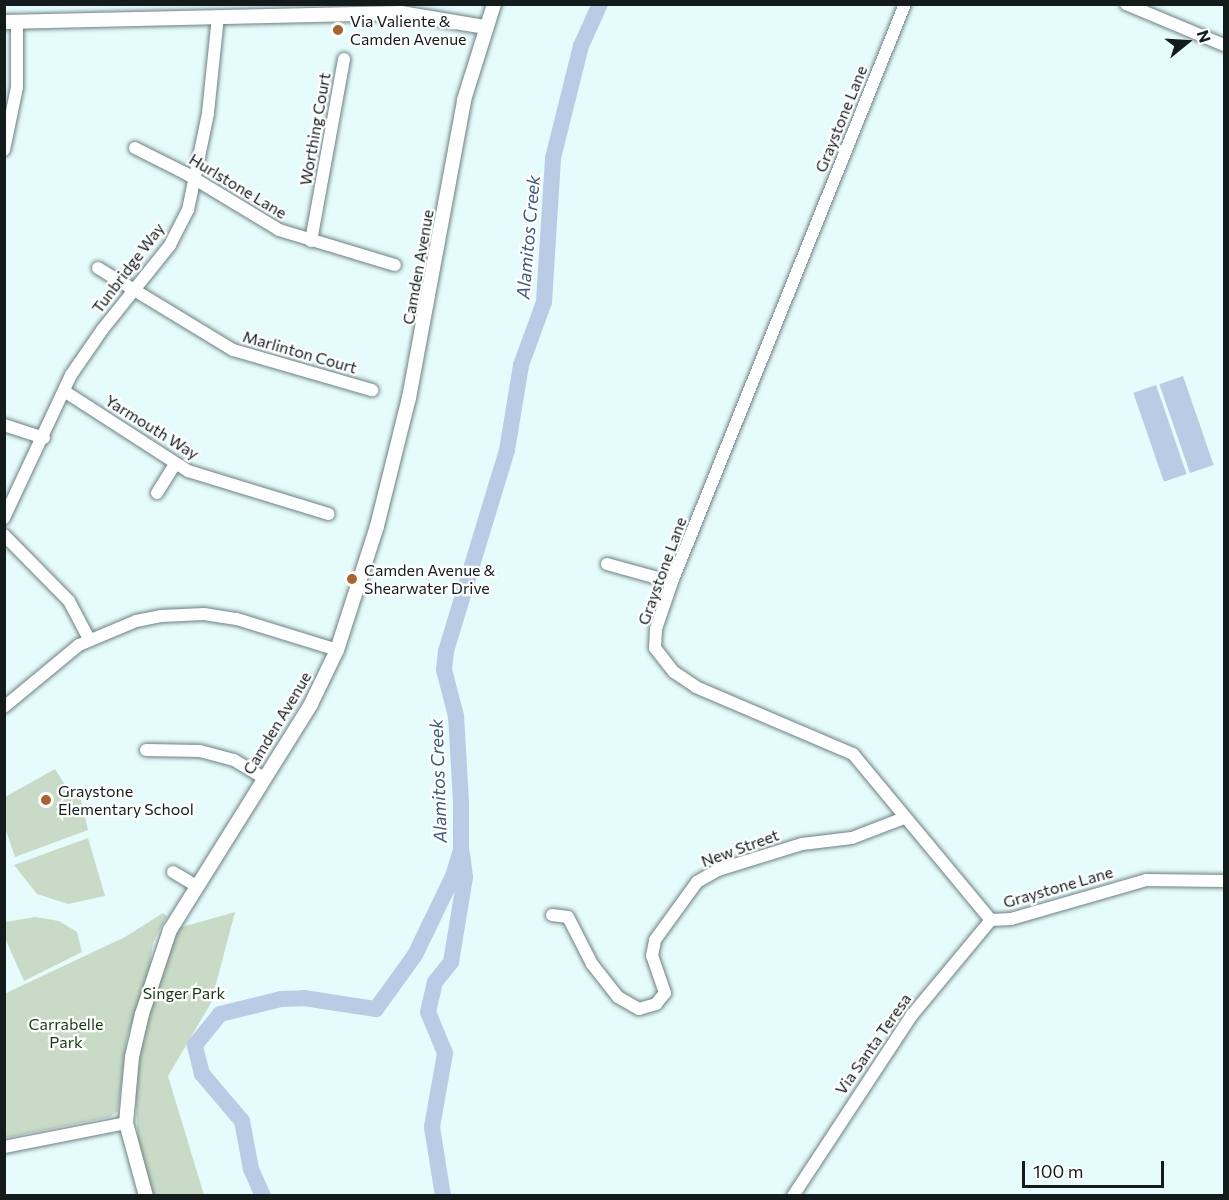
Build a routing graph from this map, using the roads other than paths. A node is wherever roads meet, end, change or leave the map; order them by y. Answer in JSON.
{"nodes":[{"id":1,"x":494,"y":4,"type":"edge"},
{"id":2,"x":905,"y":4,"type":"edge"},
{"id":3,"x":1126,"y":4,"type":"edge"},
{"id":4,"x":218,"y":17,"type":"junction"},
{"id":5,"x":11,"y":22,"type":"edge"},
{"id":6,"x":486,"y":27,"type":"junction"},
{"id":7,"x":1224,"y":45,"type":"edge"},
{"id":8,"x":344,"y":59,"type":"dead end"},
{"id":9,"x":135,"y":148,"type":"dead end"},
{"id":10,"x":4,"y":150,"type":"edge"},
{"id":11,"x":196,"y":180,"type":"junction"},
{"id":12,"x":311,"y":241,"type":"junction"},
{"id":13,"x":395,"y":265,"type":"dead end"},
{"id":14,"x":98,"y":268,"type":"dead end"},
{"id":15,"x":136,"y":291,"type":"junction"},
{"id":16,"x":372,"y":390,"type":"dead end"},
{"id":17,"x":64,"y":391,"type":"junction"},
{"id":18,"x":4,"y":425,"type":"edge"},
{"id":19,"x":44,"y":438,"type":"junction"},
{"id":20,"x":175,"y":464,"type":"junction"},
{"id":21,"x":158,"y":493,"type":"dead end"},
{"id":22,"x":329,"y":514,"type":"dead end"},
{"id":23,"x":4,"y":518,"type":"edge"},
{"id":24,"x":4,"y":535,"type":"edge"},
{"id":25,"x":607,"y":564,"type":"dead end"},
{"id":26,"x":672,"y":582,"type":"junction"},
{"id":27,"x":89,"y":639,"type":"junction"},
{"id":28,"x":337,"y":650,"type":"junction"},
{"id":29,"x":4,"y":706,"type":"edge"},
{"id":30,"x":146,"y":750,"type":"dead end"},
{"id":31,"x":264,"y":778,"type":"junction"},
{"id":32,"x":904,"y":818,"type":"junction"},
{"id":33,"x":173,"y":872,"type":"dead end"},
{"id":34,"x":1224,"y":881,"type":"edge"},
{"id":35,"x":195,"y":885,"type":"junction"},
{"id":36,"x":552,"y":915,"type":"dead end"},
{"id":37,"x":991,"y":920,"type":"junction"},
{"id":38,"x":126,"y":1122,"type":"junction"},
{"id":39,"x":4,"y":1147,"type":"edge"},
{"id":40,"x":146,"y":1196,"type":"edge"},
{"id":41,"x":793,"y":1196,"type":"edge"}],
"edges":[{"from":1,"to":6,"type":"street","name":"Camden Avenue"},
{"from":2,"to":26,"type":"street","name":"Graystone Lane"},
{"from":3,"to":7,"type":"street"},
{"from":4,"to":5,"type":"street"},
{"from":4,"to":6,"type":"street"},
{"from":4,"to":11,"type":"street","name":"Tunbridge Way"},
{"from":5,"to":10,"type":"street"},
{"from":6,"to":28,"type":"street","name":"Camden Avenue"},
{"from":8,"to":12,"type":"street","name":"Worthing Court"},
{"from":9,"to":11,"type":"street","name":"Hurlstone Lane"},
{"from":11,"to":12,"type":"street","name":"Hurlstone Lane"},
{"from":11,"to":15,"type":"street","name":"Tunbridge Way"},
{"from":12,"to":13,"type":"street","name":"Hurlstone Lane"},
{"from":14,"to":15,"type":"street","name":"Marlinton Court"},
{"from":15,"to":16,"type":"street","name":"Marlinton Court"},
{"from":15,"to":17,"type":"street","name":"Tunbridge Way"},
{"from":17,"to":19,"type":"street","name":"Tunbridge Way"},
{"from":17,"to":20,"type":"street","name":"Yarmouth Way"},
{"from":18,"to":19,"type":"street"},
{"from":19,"to":23,"type":"street","name":"Tunbridge Way"},
{"from":20,"to":21,"type":"street"},
{"from":20,"to":22,"type":"street","name":"Yarmouth Way"},
{"from":24,"to":27,"type":"street"},
{"from":25,"to":26,"type":"street"},
{"from":26,"to":32,"type":"street","name":"Graystone Lane"},
{"from":27,"to":28,"type":"street"},
{"from":27,"to":29,"type":"street"},
{"from":28,"to":31,"type":"street","name":"Camden Avenue"},
{"from":30,"to":31,"type":"street"},
{"from":31,"to":35,"type":"street","name":"Camden Avenue"},
{"from":32,"to":36,"type":"street","name":"New Street"},
{"from":32,"to":37,"type":"street","name":"Graystone Lane"},
{"from":33,"to":35,"type":"street"},
{"from":34,"to":37,"type":"street","name":"Graystone Lane"},
{"from":35,"to":38,"type":"street","name":"Camden Avenue"},
{"from":37,"to":41,"type":"street","name":"Via Santa Teresa"},
{"from":38,"to":39,"type":"street"},
{"from":38,"to":40,"type":"street","name":"Camden Avenue"}]}
